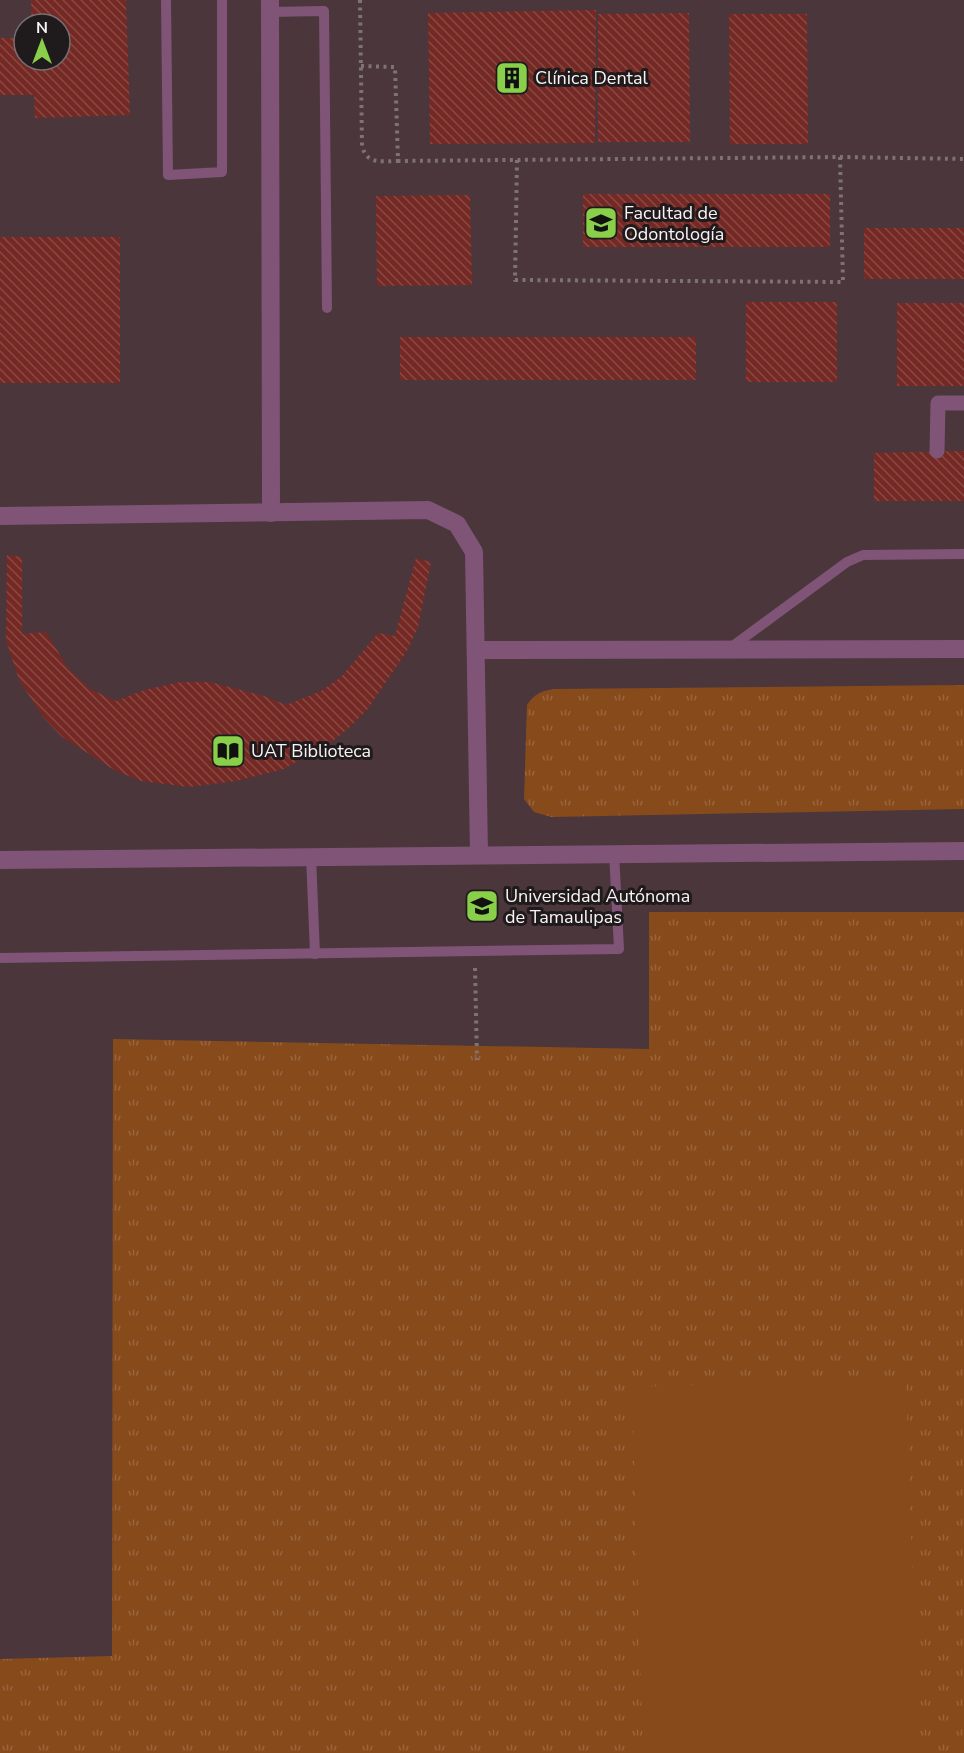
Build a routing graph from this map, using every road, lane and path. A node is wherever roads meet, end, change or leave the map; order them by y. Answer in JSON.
{"nodes":[{"id":1,"x":166,"y":0,"type":"edge"},
{"id":2,"x":222,"y":0,"type":"edge"},
{"id":3,"x":360,"y":0,"type":"edge"},
{"id":4,"x":270,"y":6,"type":"edge"},
{"id":5,"x":361,"y":66,"type":"junction"},
{"id":6,"x":840,"y":157,"type":"junction"},
{"id":7,"x":964,"y":159,"type":"edge"},
{"id":8,"x":517,"y":160,"type":"junction"},
{"id":9,"x":398,"y":161,"type":"junction"},
{"id":10,"x":327,"y":308,"type":"dead end"},
{"id":11,"x":964,"y":403,"type":"edge"},
{"id":12,"x":937,"y":451,"type":"dead end"},
{"id":13,"x":272,"y":513,"type":"junction"},
{"id":14,"x":0,"y":516,"type":"edge"},
{"id":15,"x":964,"y":554,"type":"edge"},
{"id":16,"x":728,"y":649,"type":"junction"},
{"id":17,"x":964,"y":649,"type":"edge"},
{"id":18,"x":477,"y":650,"type":"junction"},
{"id":19,"x":964,"y":851,"type":"edge"},
{"id":20,"x":614,"y":852,"type":"junction"},
{"id":21,"x":479,"y":854,"type":"junction"},
{"id":22,"x":311,"y":856,"type":"junction"},
{"id":23,"x":0,"y":860,"type":"edge"},
{"id":24,"x":475,"y":952,"type":"junction"},
{"id":25,"x":315,"y":954,"type":"junction"},
{"id":26,"x":0,"y":958,"type":"edge"},
{"id":27,"x":477,"y":1060,"type":"dead end"}],
"edges":[{"from":1,"to":2,"type":"lane"},
{"from":3,"to":5,"type":"path"},
{"from":4,"to":10,"type":"lane"},
{"from":4,"to":13,"type":"street"},
{"from":5,"to":9,"type":"path"},
{"from":5,"to":9,"type":"path"},
{"from":6,"to":7,"type":"path"},
{"from":6,"to":8,"type":"path"},
{"from":6,"to":8,"type":"path"},
{"from":8,"to":9,"type":"path"},
{"from":11,"to":12,"type":"street"},
{"from":13,"to":14,"type":"street"},
{"from":13,"to":18,"type":"street"},
{"from":15,"to":16,"type":"lane"},
{"from":16,"to":17,"type":"street"},
{"from":16,"to":18,"type":"street"},
{"from":18,"to":21,"type":"street"},
{"from":19,"to":20,"type":"street"},
{"from":20,"to":21,"type":"street"},
{"from":20,"to":24,"type":"lane"},
{"from":21,"to":22,"type":"street"},
{"from":22,"to":23,"type":"street"},
{"from":22,"to":25,"type":"lane"},
{"from":24,"to":25,"type":"lane"},
{"from":24,"to":27,"type":"path"},
{"from":25,"to":26,"type":"lane"}]}
